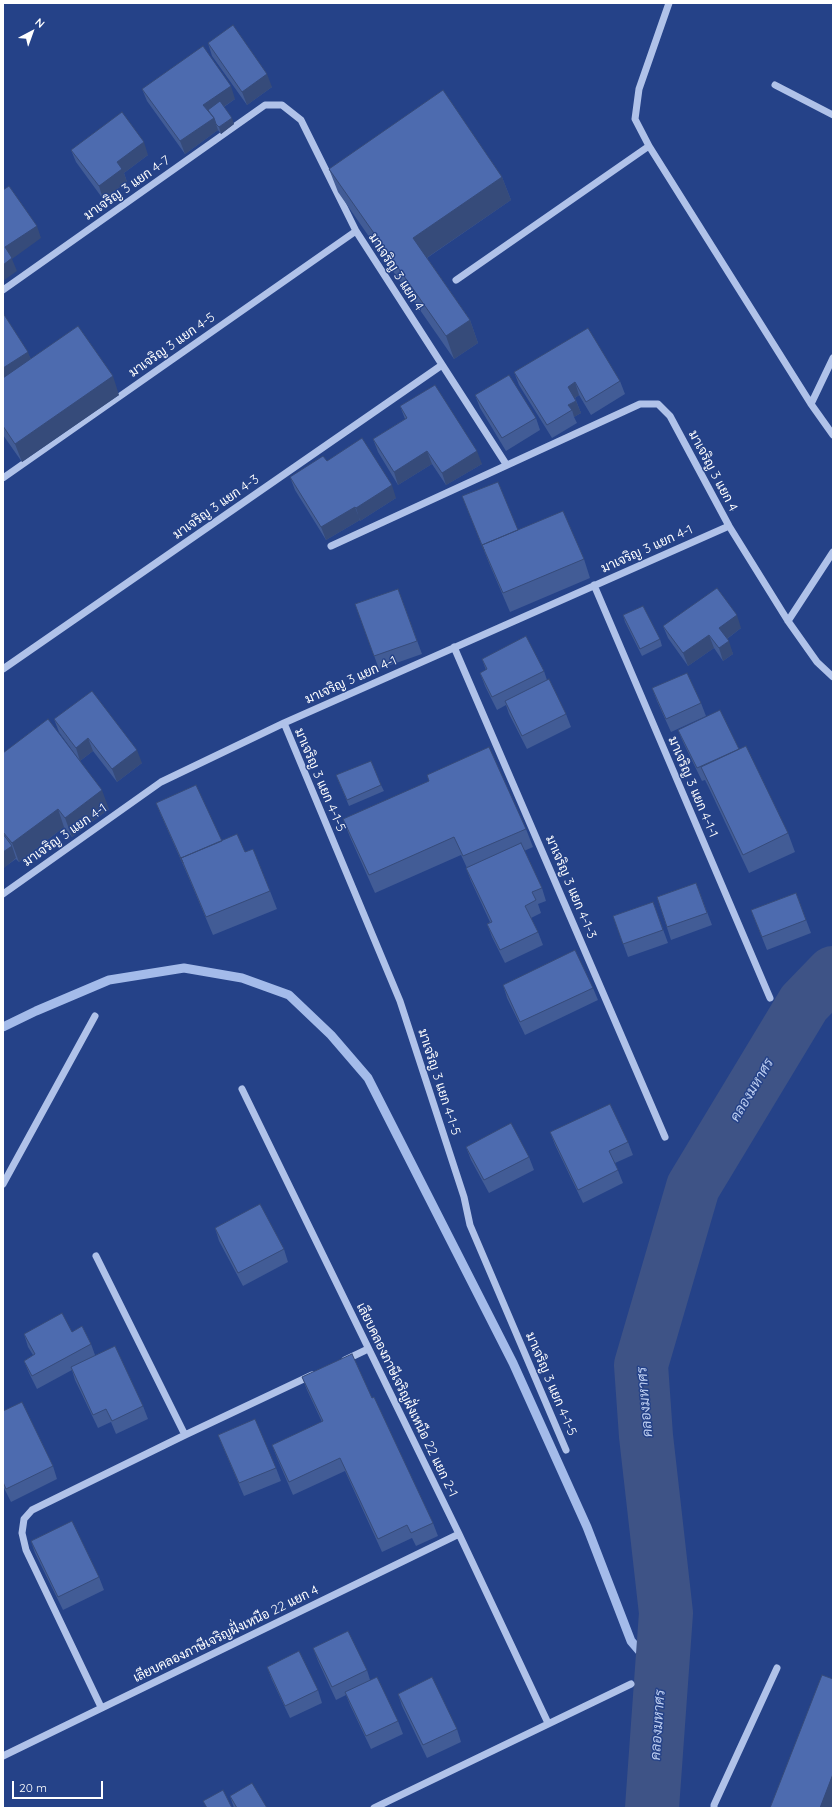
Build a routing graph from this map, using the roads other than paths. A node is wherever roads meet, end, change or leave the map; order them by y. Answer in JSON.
{"nodes":[{"id":1,"x":669,"y":3,"type":"edge"},
{"id":2,"x":775,"y":85,"type":"dead end"},
{"id":3,"x":265,"y":104,"type":"joint"},
{"id":4,"x":833,"y":115,"type":"edge"},
{"id":5,"x":649,"y":146,"type":"junction"},
{"id":6,"x":356,"y":231,"type":"junction"},
{"id":7,"x":456,"y":280,"type":"dead end"},
{"id":8,"x":3,"y":290,"type":"edge"},
{"id":9,"x":833,"y":358,"type":"edge"},
{"id":10,"x":442,"y":364,"type":"junction"},
{"id":11,"x":811,"y":404,"type":"junction"},
{"id":12,"x":833,"y":436,"type":"edge"},
{"id":13,"x":506,"y":464,"type":"junction"},
{"id":14,"x":3,"y":478,"type":"edge"},
{"id":15,"x":729,"y":526,"type":"junction"},
{"id":16,"x":331,"y":546,"type":"dead end"},
{"id":17,"x":833,"y":552,"type":"edge"},
{"id":18,"x":594,"y":585,"type":"junction"},
{"id":19,"x":788,"y":621,"type":"junction"},
{"id":20,"x":454,"y":647,"type":"junction"},
{"id":21,"x":3,"y":668,"type":"edge"},
{"id":22,"x":833,"y":678,"type":"edge"},
{"id":23,"x":284,"y":723,"type":"junction"},
{"id":24,"x":3,"y":894,"type":"edge"},
{"id":25,"x":770,"y":998,"type":"dead end"},
{"id":26,"x":95,"y":1016,"type":"dead end"},
{"id":27,"x":242,"y":1089,"type":"dead end"},
{"id":28,"x":665,"y":1138,"type":"dead end"},
{"id":29,"x":3,"y":1184,"type":"edge"},
{"id":30,"x":96,"y":1256,"type":"dead end"},
{"id":31,"x":368,"y":1349,"type":"junction"},
{"id":32,"x":340,"y":1362,"type":"edge"},
{"id":33,"x":319,"y":1372,"type":"edge"},
{"id":34,"x":185,"y":1435,"type":"junction"},
{"id":35,"x":566,"y":1450,"type":"dead end"},
{"id":36,"x":459,"y":1534,"type":"junction"},
{"id":37,"x":777,"y":1668,"type":"dead end"},
{"id":38,"x":631,"y":1684,"type":"dead end"},
{"id":39,"x":101,"y":1707,"type":"junction"},
{"id":40,"x":548,"y":1723,"type":"junction"},
{"id":41,"x":3,"y":1756,"type":"edge"},
{"id":42,"x":714,"y":1806,"type":"edge"},
{"id":43,"x":374,"y":1808,"type":"edge"},
{"id":44,"x":721,"y":1808,"type":"edge"}],
"edges":[{"from":1,"to":5,"type":"street"},
{"from":2,"to":4,"type":"street"},
{"from":3,"to":6,"type":"street","name":"มาเจริญ 3 แยก 4"},
{"from":3,"to":8,"type":"street","name":"มาเจริญ 3 แยก 4-7"},
{"from":5,"to":7,"type":"street"},
{"from":5,"to":11,"type":"street"},
{"from":6,"to":10,"type":"street","name":"มาเจริญ 3 แยก 4"},
{"from":6,"to":14,"type":"street","name":"มาเจริญ 3 แยก 4-5"},
{"from":9,"to":11,"type":"street"},
{"from":10,"to":13,"type":"street","name":"มาเจริญ 3 แยก 4"},
{"from":10,"to":21,"type":"street","name":"มาเจริญ 3 แยก 4-3"},
{"from":11,"to":12,"type":"street"},
{"from":13,"to":15,"type":"street","name":"มาเจริญ 3 แยก 4"},
{"from":13,"to":16,"type":"street","name":"มาเจริญ 3 แยก 4"},
{"from":15,"to":18,"type":"street","name":"มาเจริญ 3 แยก 4-1"},
{"from":15,"to":19,"type":"street","name":"มาเจริญ 3 แยก 4"},
{"from":17,"to":19,"type":"street"},
{"from":18,"to":20,"type":"street","name":"มาเจริญ 3 แยก 4-1"},
{"from":18,"to":25,"type":"street","name":"มาเจริญ 3 แยก 4-1-1"},
{"from":19,"to":22,"type":"street","name":"มาเจริญ 3 แยก 4"},
{"from":20,"to":23,"type":"street","name":"มาเจริญ 3 แยก 4-1"},
{"from":20,"to":28,"type":"street","name":"มาเจริญ 3 แยก 4-1-3"},
{"from":23,"to":24,"type":"street","name":"มาเจริญ 3 แยก 4-1"},
{"from":23,"to":35,"type":"street","name":"มาเจริญ 3 แยก 4-1-5"},
{"from":26,"to":29,"type":"street"},
{"from":27,"to":31,"type":"street","name":"เลียบคลองภาษีเจริญฝั่งเหนือ 22 แยก 2-1"},
{"from":30,"to":34,"type":"street"},
{"from":31,"to":32,"type":"street"},
{"from":31,"to":36,"type":"street","name":"เลียบคลองภาษีเจริญฝั่งเหนือ 22 แยก 2-1"},
{"from":33,"to":34,"type":"street"},
{"from":34,"to":39,"type":"street"},
{"from":36,"to":39,"type":"street","name":"เลียบคลองภาษีเจริญฝั่งเหนือ 22 แยก 4"},
{"from":36,"to":40,"type":"street","name":"เลียบคลองภาษีเจริญฝั่งเหนือ 22 แยก 2-1"},
{"from":37,"to":42,"type":"street"},
{"from":38,"to":40,"type":"street"},
{"from":39,"to":41,"type":"street","name":"เลียบคลองภาษีเจริญฝั่งเหนือ 22 แยก 4"},
{"from":40,"to":43,"type":"street"},
{"from":42,"to":44,"type":"street"}]}
